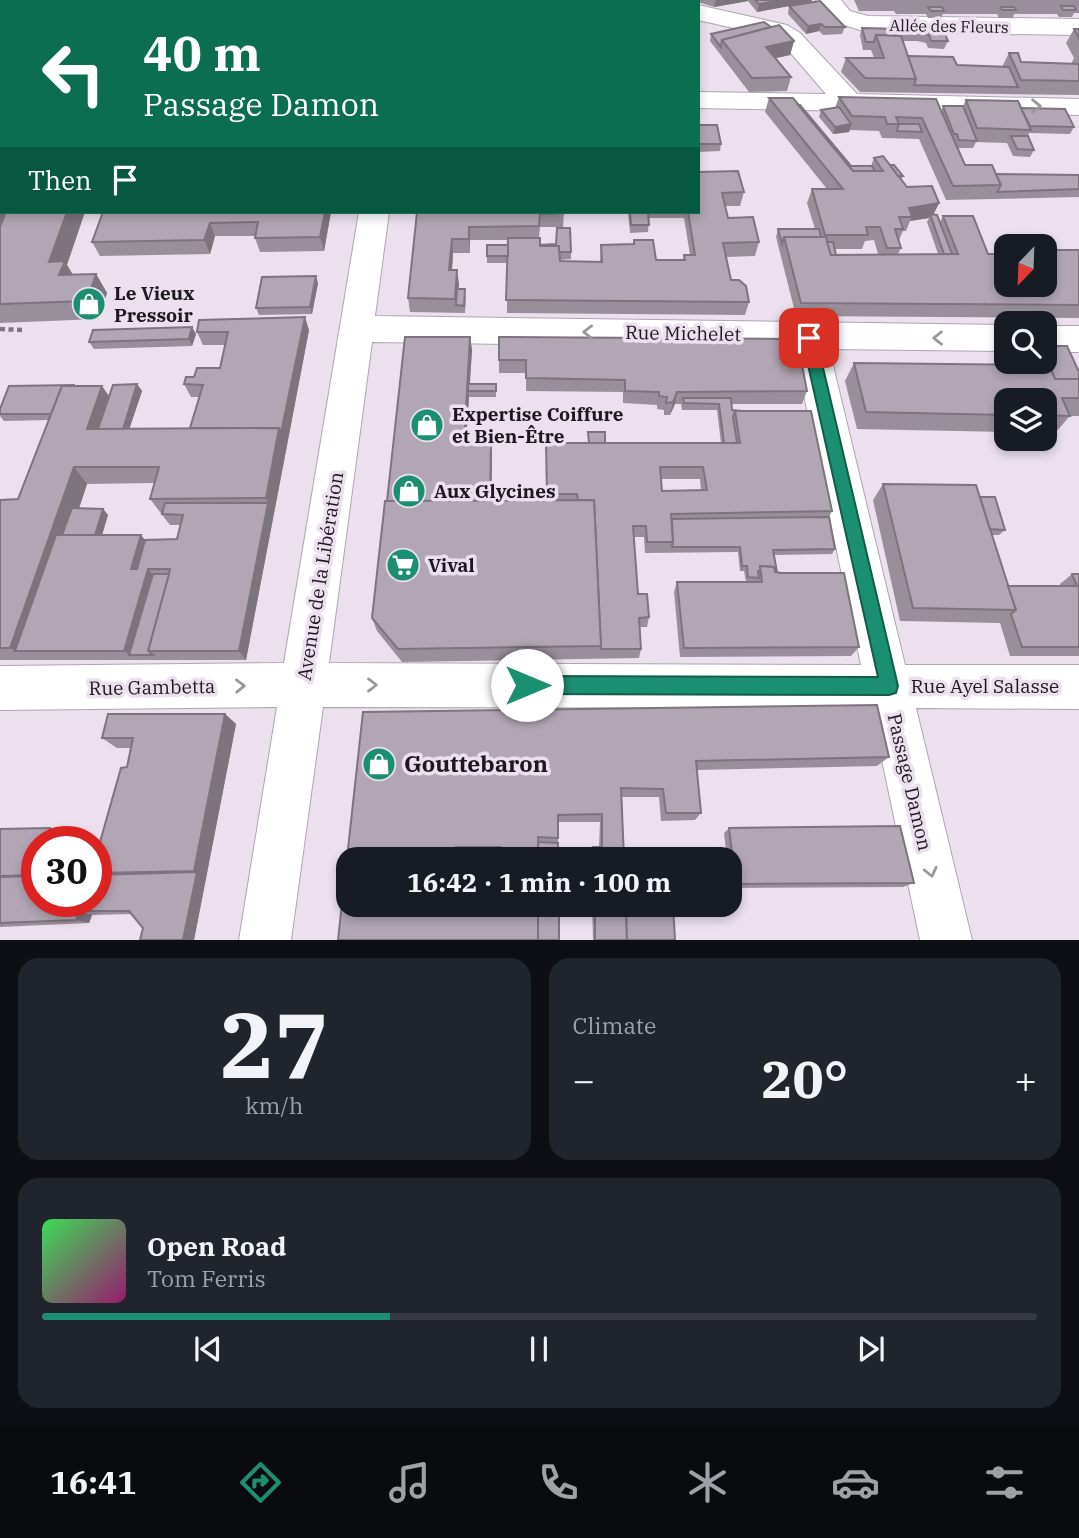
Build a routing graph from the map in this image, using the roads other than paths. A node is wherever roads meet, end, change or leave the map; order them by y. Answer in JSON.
{"nodes":[{"id":1,"x":828,"y":0,"type":"edge"},
{"id":2,"x":700,"y":12,"type":"edge"},
{"id":3,"x":1079,"y":27,"type":"edge"},
{"id":4,"x":700,"y":100,"type":"edge"},
{"id":5,"x":849,"y":103,"type":"junction"},
{"id":6,"x":1079,"y":107,"type":"edge"},
{"id":7,"x":374,"y":214,"type":"edge"},
{"id":8,"x":359,"y":329,"type":"junction"},
{"id":9,"x":809,"y":338,"type":"junction"},
{"id":10,"x":994,"y":338,"type":"edge"},
{"id":11,"x":1057,"y":339,"type":"edge"},
{"id":12,"x":1079,"y":339,"type":"edge"},
{"id":13,"x":303,"y":685,"type":"junction"},
{"id":14,"x":889,"y":686,"type":"junction"},
{"id":15,"x":1079,"y":687,"type":"edge"},
{"id":16,"x":0,"y":688,"type":"edge"},
{"id":17,"x":265,"y":940,"type":"edge"},
{"id":18,"x":946,"y":940,"type":"edge"}],
"edges":[{"from":1,"to":3,"type":"street","name":"Allée des Fleurs"},
{"from":2,"to":5,"type":"street"},
{"from":4,"to":5,"type":"street"},
{"from":5,"to":6,"type":"street","one_way":true},
{"from":7,"to":8,"type":"street","name":"Avenue de la Libération"},
{"from":9,"to":8,"type":"street","name":"Rue Michelet","one_way":true},
{"from":8,"to":13,"type":"street","name":"Avenue de la Libération"},
{"from":10,"to":9,"type":"street","name":"Rue Michelet","one_way":true},
{"from":9,"to":14,"type":"street","name":"Passage Damon"},
{"from":11,"to":12,"type":"street"},
{"from":13,"to":14,"type":"street","name":"Rue Ayel Salasse","one_way":true},
{"from":16,"to":13,"type":"street","name":"Rue Gambetta","one_way":true},
{"from":13,"to":17,"type":"street","name":"Avenue de la Libération"},
{"from":14,"to":15,"type":"street","name":"Rue Ayel Salasse"},
{"from":14,"to":18,"type":"street","name":"Passage Damon","one_way":true}]}
